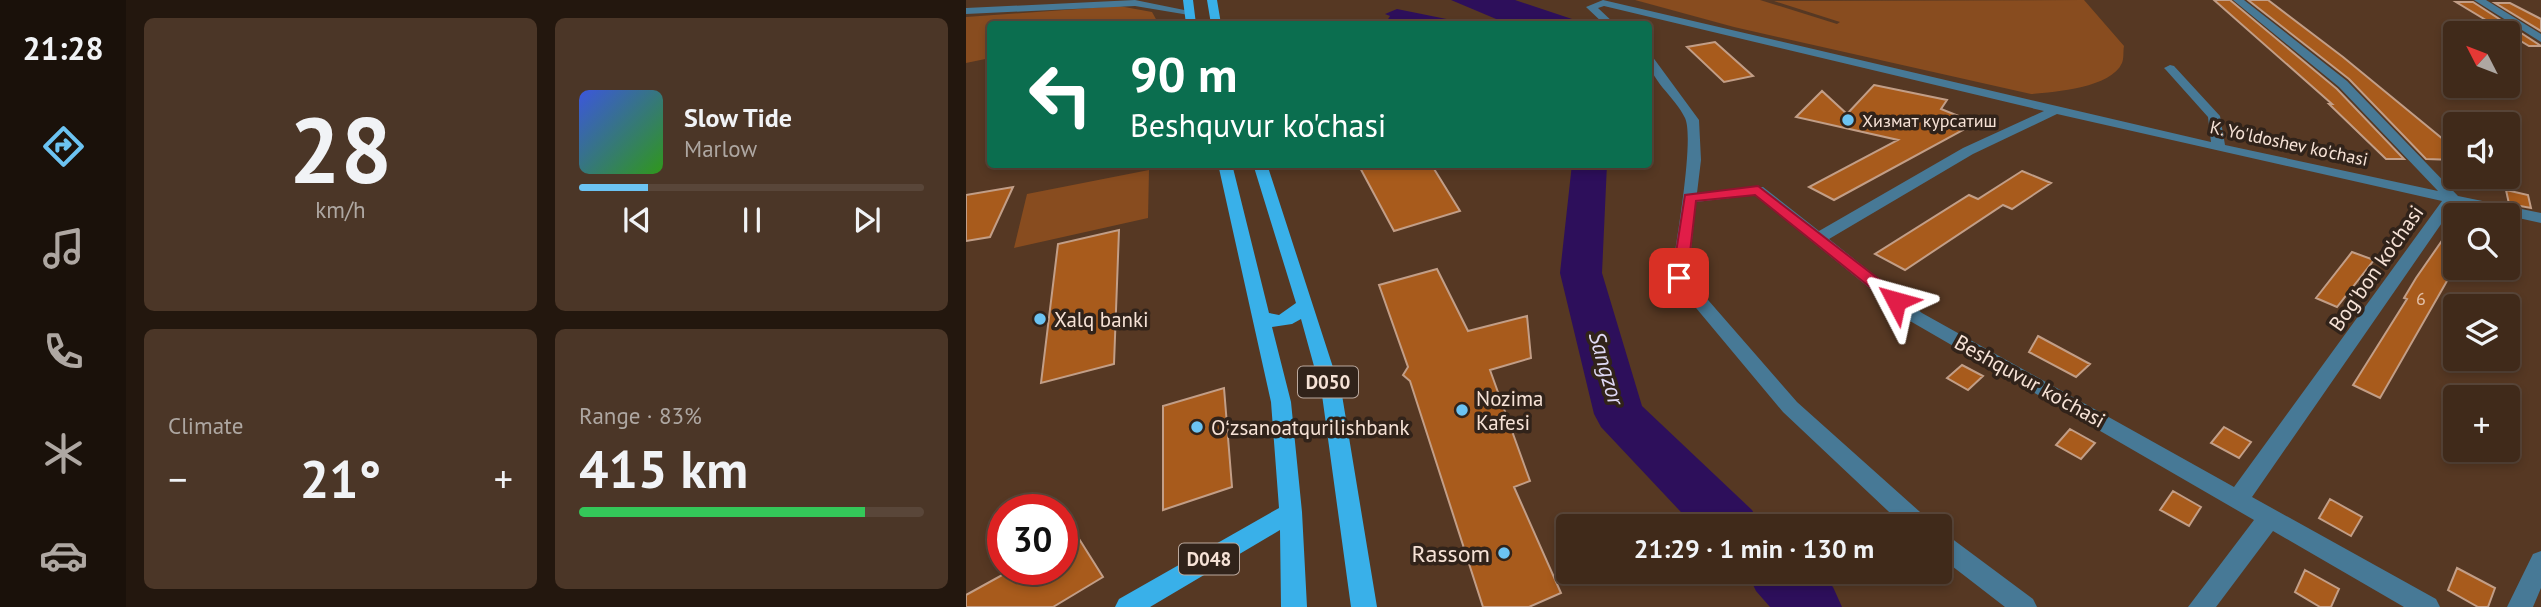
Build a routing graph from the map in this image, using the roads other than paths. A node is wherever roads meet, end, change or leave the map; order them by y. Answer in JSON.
{"nodes":[{"id":1,"x":2238,"y":0,"type":"edge"},
{"id":2,"x":2479,"y":0,"type":"edge"},
{"id":3,"x":1188,"y":6,"type":"edge"},
{"id":4,"x":966,"y":11,"type":"edge"},
{"id":5,"x":1606,"y":21,"type":"edge"},
{"id":6,"x":2541,"y":39,"type":"edge"},
{"id":7,"x":1652,"y":64,"type":"edge"},
{"id":8,"x":2169,"y":68,"type":"dead end"},
{"id":9,"x":2055,"y":110,"type":"junction"},
{"id":10,"x":2219,"y":148,"type":"junction"},
{"id":11,"x":1226,"y":168,"type":"edge"},
{"id":12,"x":1261,"y":168,"type":"edge"},
{"id":13,"x":2452,"y":197,"type":"junction"},
{"id":14,"x":1689,"y":198,"type":"junction"},
{"id":15,"x":2541,"y":218,"type":"edge"},
{"id":16,"x":1819,"y":238,"type":"junction"},
{"id":17,"x":1306,"y":303,"type":"junction"},
{"id":18,"x":1261,"y":316,"type":"junction"},
{"id":19,"x":2238,"y":499,"type":"junction"},
{"id":20,"x":1291,"y":512,"type":"junction"},
{"id":21,"x":1907,"y":514,"type":"edge"},
{"id":22,"x":2270,"y":517,"type":"junction"},
{"id":23,"x":1952,"y":551,"type":"edge"},
{"id":24,"x":2541,"y":562,"type":"edge"},
{"id":25,"x":1128,"y":607,"type":"edge"},
{"id":26,"x":1294,"y":607,"type":"edge"},
{"id":27,"x":1364,"y":607,"type":"edge"},
{"id":28,"x":2024,"y":607,"type":"edge"},
{"id":29,"x":2201,"y":607,"type":"edge"},
{"id":30,"x":2427,"y":607,"type":"edge"},
{"id":31,"x":2520,"y":607,"type":"edge"}],
"edges":[{"from":1,"to":13,"type":"street","name":"Bog'bon ko'chasi"},
{"from":2,"to":6,"type":"street"},
{"from":3,"to":4,"type":"street"},
{"from":5,"to":9,"type":"street","name":"K. Yo'ldoshev ko'chasi"},
{"from":7,"to":14,"type":"street"},
{"from":8,"to":10,"type":"street"},
{"from":9,"to":10,"type":"street","name":"K. Yo'ldoshev ko'chasi"},
{"from":9,"to":16,"type":"street"},
{"from":10,"to":13,"type":"street","name":"K. Yo'ldoshev ko'chasi"},
{"from":11,"to":18,"type":"main road","number":"D050"},
{"from":12,"to":17,"type":"main road","number":"D050"},
{"from":13,"to":15,"type":"street","name":"K. Yo'ldoshev ko'chasi"},
{"from":13,"to":19,"type":"street","name":"Bog'bon ko'chasi"},
{"from":14,"to":16,"type":"street","name":"Beshquvur ko'chasi"},
{"from":14,"to":21,"type":"street"},
{"from":16,"to":19,"type":"street","name":"Beshquvur ko'chasi"},
{"from":17,"to":18,"type":"main road"},
{"from":17,"to":27,"type":"main road","number":"D050"},
{"from":18,"to":20,"type":"main road","number":"D050"},
{"from":19,"to":22,"type":"street","name":"Beshquvur ko'chasi"},
{"from":20,"to":25,"type":"main road","number":"D048"},
{"from":20,"to":26,"type":"main road","number":"D050"},
{"from":22,"to":29,"type":"street"},
{"from":22,"to":30,"type":"street","name":"Beshquvur ko'chasi"},
{"from":23,"to":28,"type":"street"},
{"from":24,"to":31,"type":"street"}]}
